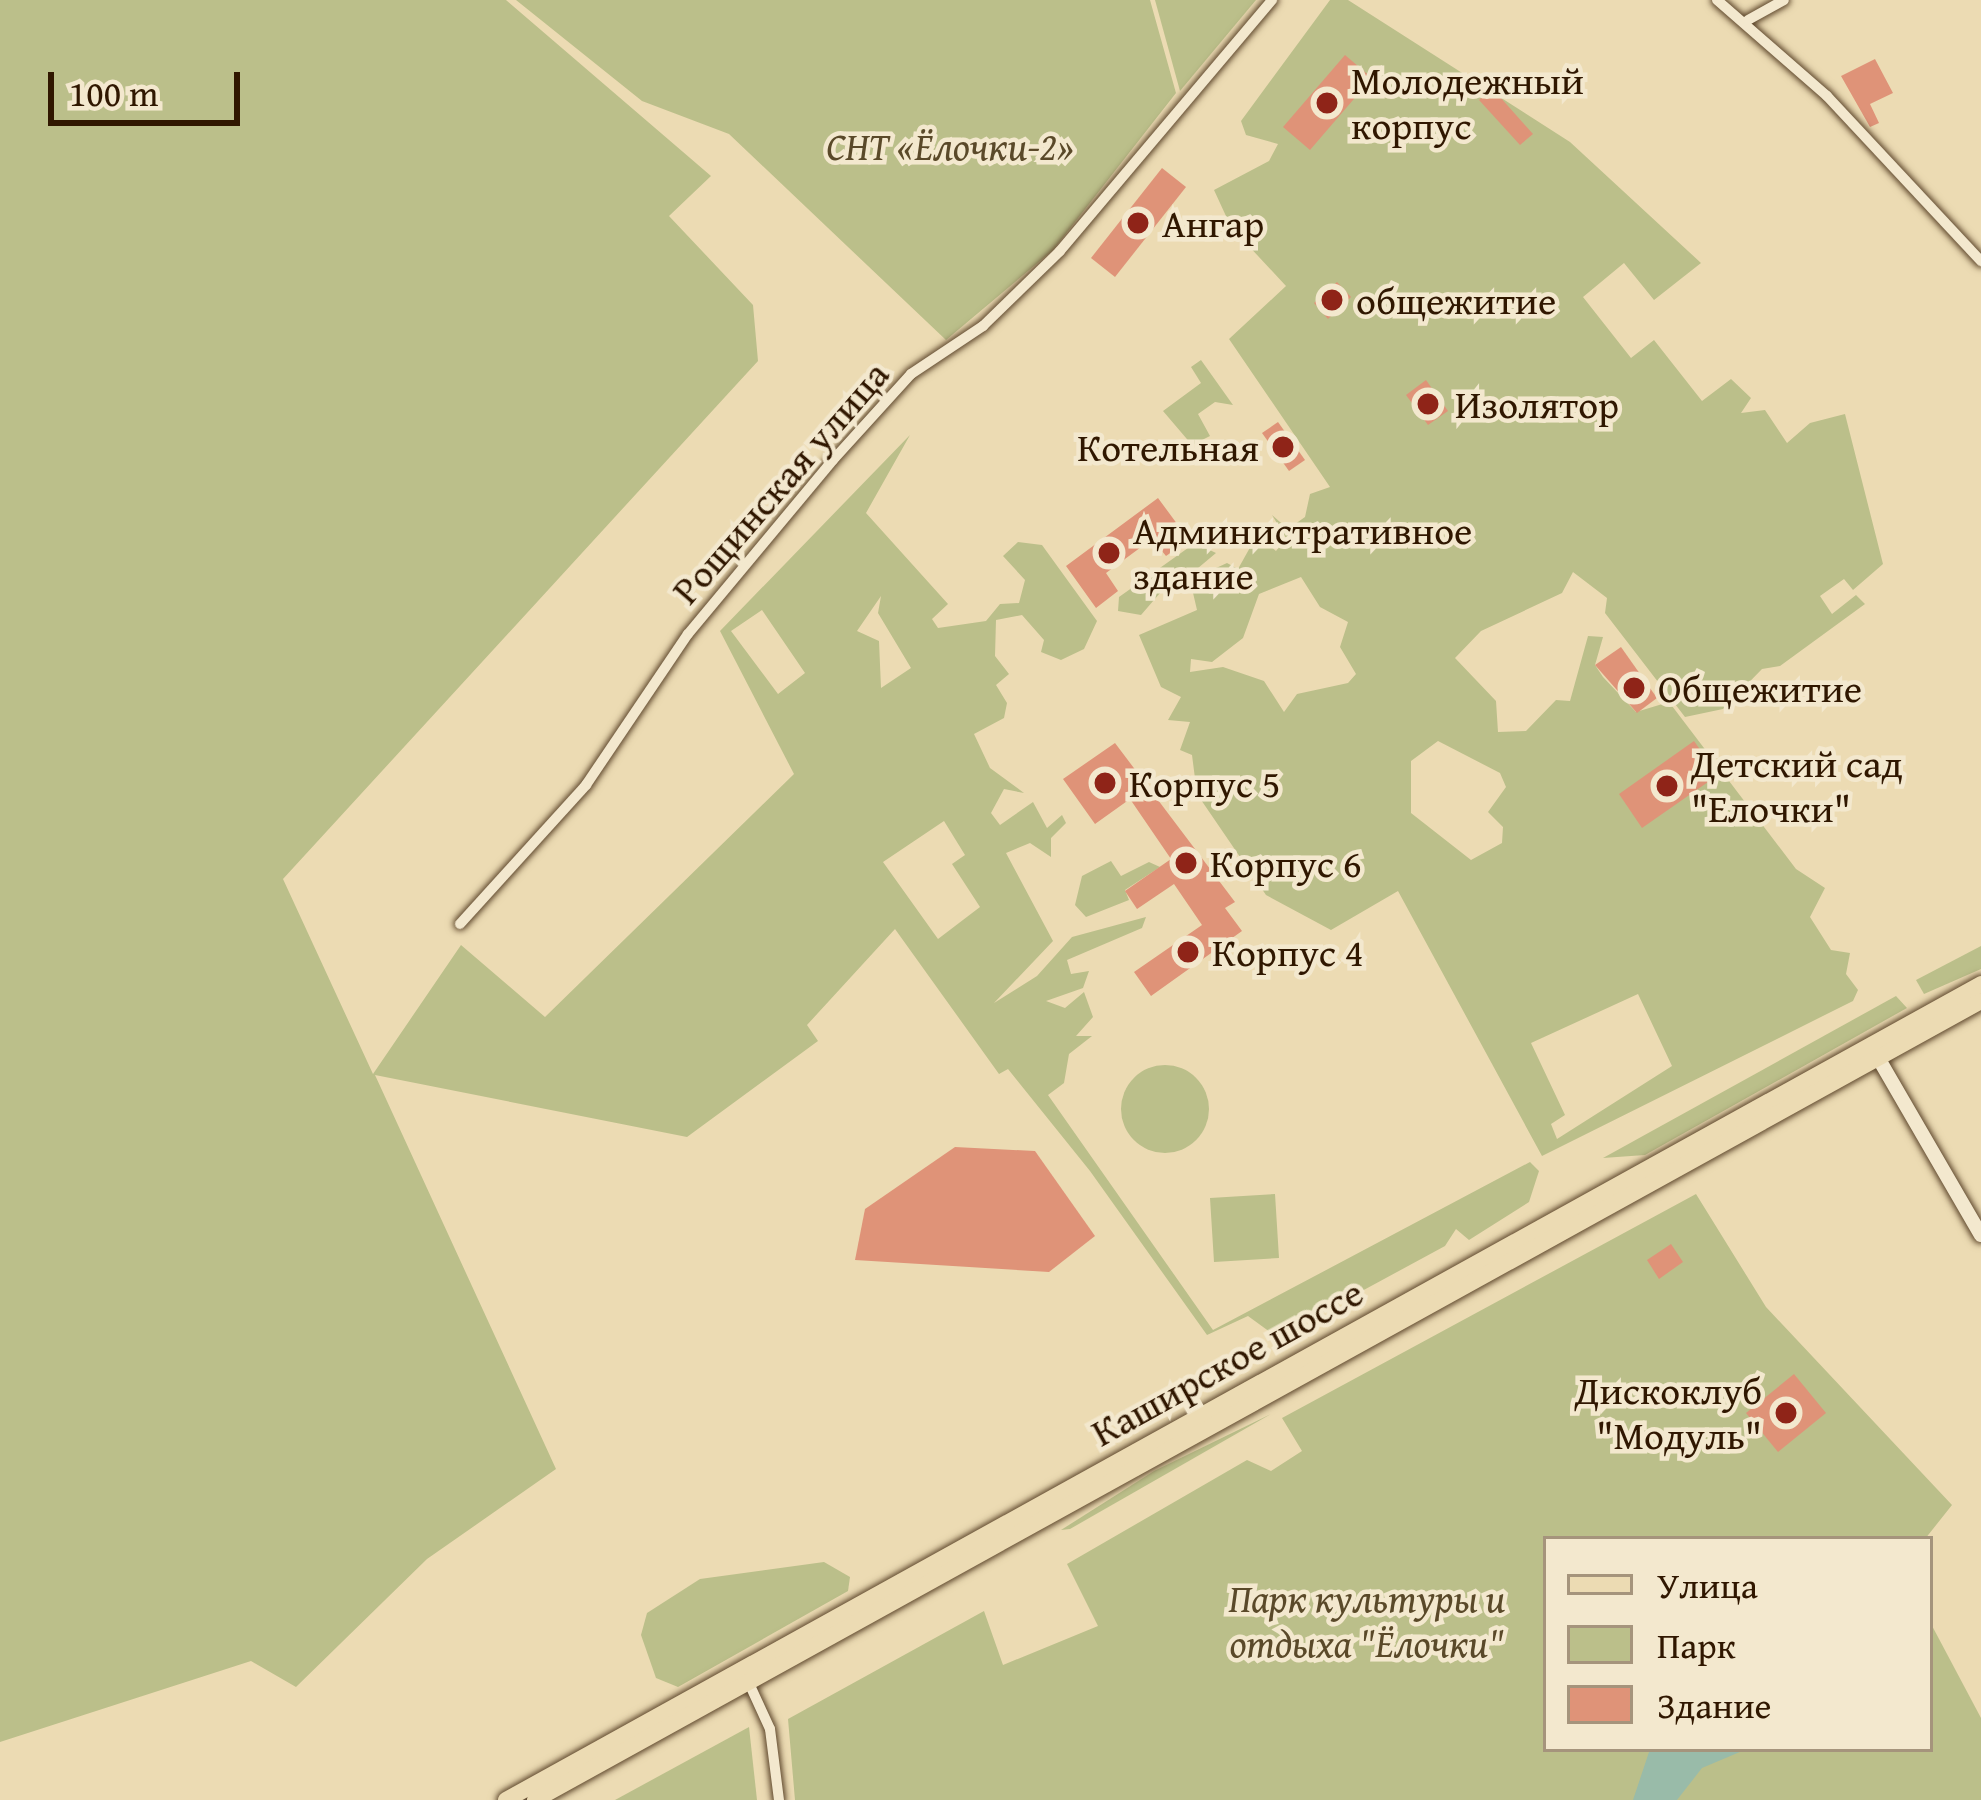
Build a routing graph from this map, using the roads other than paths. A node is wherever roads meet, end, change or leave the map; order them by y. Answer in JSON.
{"nodes":[{"id":1,"x":1272,"y":0,"type":"edge"},
{"id":2,"x":1717,"y":0,"type":"edge"},
{"id":3,"x":1784,"y":0,"type":"edge"},
{"id":4,"x":1748,"y":20,"type":"junction"},
{"id":5,"x":1981,"y":261,"type":"edge"},
{"id":6,"x":460,"y":924,"type":"dead end"},
{"id":7,"x":1981,"y":984,"type":"edge"},
{"id":8,"x":1981,"y":1000,"type":"edge"},
{"id":9,"x":1874,"y":1051,"type":"junction"},
{"id":10,"x":1981,"y":1235,"type":"edge"},
{"id":11,"x":744,"y":1675,"type":"junction"},
{"id":12,"x":506,"y":1800,"type":"edge"},
{"id":13,"x":535,"y":1800,"type":"edge"},
{"id":14,"x":778,"y":1800,"type":"edge"}],
"edges":[{"from":1,"to":6,"type":"street","name":"Рощинская улица"},
{"from":2,"to":4,"type":"street"},
{"from":3,"to":4,"type":"street"},
{"from":4,"to":5,"type":"street"},
{"from":7,"to":9,"type":"main road","name":"Каширское шоссе"},
{"from":8,"to":9,"type":"main road","name":"Каширское шоссе"},
{"from":9,"to":10,"type":"street"},
{"from":9,"to":11,"type":"main road","name":"Каширское шоссе"},
{"from":11,"to":12,"type":"main road","name":"Каширское шоссе"},
{"from":11,"to":13,"type":"main road","name":"Каширское шоссе"},
{"from":11,"to":14,"type":"street"}]}
